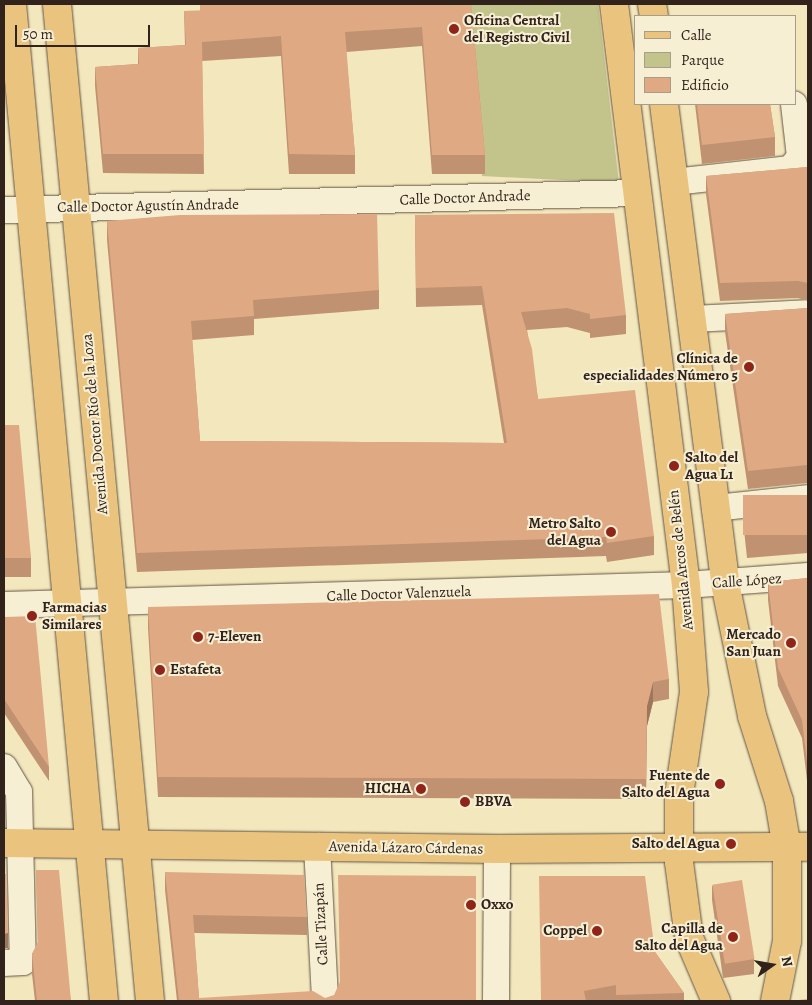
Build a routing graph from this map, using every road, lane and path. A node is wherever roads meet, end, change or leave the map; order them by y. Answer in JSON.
{"nodes":[{"id":1,"x":12,"y":4,"type":"edge"},
{"id":2,"x":57,"y":4,"type":"edge"},
{"id":3,"x":614,"y":4,"type":"edge"},
{"id":4,"x":664,"y":105,"type":"edge"},
{"id":5,"x":794,"y":105,"type":"edge"},
{"id":6,"x":674,"y":182,"type":"junction"},
{"id":7,"x":637,"y":193,"type":"junction"},
{"id":8,"x":293,"y":202,"type":"joint"},
{"id":9,"x":74,"y":207,"type":"junction"},
{"id":10,"x":17,"y":209,"type":"edge"},
{"id":11,"x":808,"y":314,"type":"edge"},
{"id":12,"x":691,"y":319,"type":"junction"},
{"id":13,"x":808,"y":498,"type":"edge"},
{"id":14,"x":715,"y":508,"type":"junction"},
{"id":15,"x":808,"y":576,"type":"edge"},
{"id":16,"x":725,"y":584,"type":"junction"},
{"id":17,"x":686,"y":585,"type":"junction"},
{"id":18,"x":112,"y":602,"type":"junction"},
{"id":19,"x":64,"y":603,"type":"junction"},
{"id":20,"x":4,"y":605,"type":"edge"},
{"id":21,"x":4,"y":767,"type":"edge"},
{"id":22,"x":12,"y":843,"type":"edge"},
{"id":23,"x":88,"y":844,"type":"junction"},
{"id":24,"x":135,"y":844,"type":"junction"},
{"id":25,"x":317,"y":846,"type":"junction"},
{"id":26,"x":798,"y":847,"type":"edge"},
{"id":27,"x":497,"y":849,"type":"junction"},
{"id":28,"x":677,"y":849,"type":"junction"},
{"id":29,"x":4,"y":963,"type":"edge"},
{"id":30,"x":104,"y":1001,"type":"edge"},
{"id":31,"x":150,"y":1001,"type":"edge"},
{"id":32,"x":325,"y":1001,"type":"edge"},
{"id":33,"x":496,"y":1001,"type":"edge"},
{"id":34,"x":716,"y":1001,"type":"edge"},
{"id":35,"x":775,"y":1001,"type":"edge"}],
"edges":[{"from":1,"to":10,"type":"main road"},
{"from":2,"to":9,"type":"main road","name":"Avenida Doctor Río de la Loza"},
{"from":3,"to":7,"type":"main road","name":"Avenida Arcos de Belén"},
{"from":4,"to":6,"type":"main road"},
{"from":5,"to":6,"type":"street"},
{"from":6,"to":12,"type":"main road"},
{"from":7,"to":8,"type":"street","name":"Calle Doctor Andrade"},
{"from":7,"to":17,"type":"main road","name":"Avenida Arcos de Belén"},
{"from":8,"to":9,"type":"street","name":"Calle Doctor Agustín Andrade"},
{"from":9,"to":10,"type":"street","name":"Calle Doctor Agustín Andrade"},
{"from":9,"to":18,"type":"main road","name":"Avenida Doctor Río de la Loza"},
{"from":10,"to":19,"type":"main road"},
{"from":11,"to":12,"type":"street"},
{"from":12,"to":14,"type":"main road"},
{"from":13,"to":14,"type":"street"},
{"from":14,"to":16,"type":"main road"},
{"from":15,"to":16,"type":"street","name":"Calle López"},
{"from":16,"to":17,"type":"street","name":"Calle López"},
{"from":16,"to":26,"type":"main road"},
{"from":17,"to":18,"type":"street","name":"Calle Doctor Valenzuela"},
{"from":17,"to":28,"type":"main road","name":"Avenida Arcos de Belén"},
{"from":18,"to":19,"type":"street","name":"Calle Doctor Valenzuela"},
{"from":18,"to":24,"type":"main road","name":"Avenida Doctor Río de la Loza"},
{"from":19,"to":20,"type":"street","name":"Calle Doctor Valenzuela"},
{"from":19,"to":23,"type":"main road"},
{"from":21,"to":22,"type":"street"},
{"from":22,"to":23,"type":"main road","name":"Avenida Lázaro Cárdenas"},
{"from":22,"to":29,"type":"street"},
{"from":23,"to":24,"type":"main road","name":"Avenida Lázaro Cárdenas"},
{"from":23,"to":30,"type":"main road"},
{"from":24,"to":25,"type":"main road","name":"Avenida Lázaro Cárdenas"},
{"from":24,"to":31,"type":"main road","name":"Avenida Doctor Río de la Loza"},
{"from":25,"to":27,"type":"main road","name":"Avenida Lázaro Cárdenas"},
{"from":25,"to":32,"type":"street","name":"Calle Tizapán"},
{"from":26,"to":28,"type":"main road","name":"Avenida Lázaro Cárdenas"},
{"from":26,"to":35,"type":"main road"},
{"from":27,"to":28,"type":"main road","name":"Avenida Lázaro Cárdenas"},
{"from":27,"to":33,"type":"street"},
{"from":28,"to":34,"type":"main road","name":"Avenida Arcos de Belén"}]}
